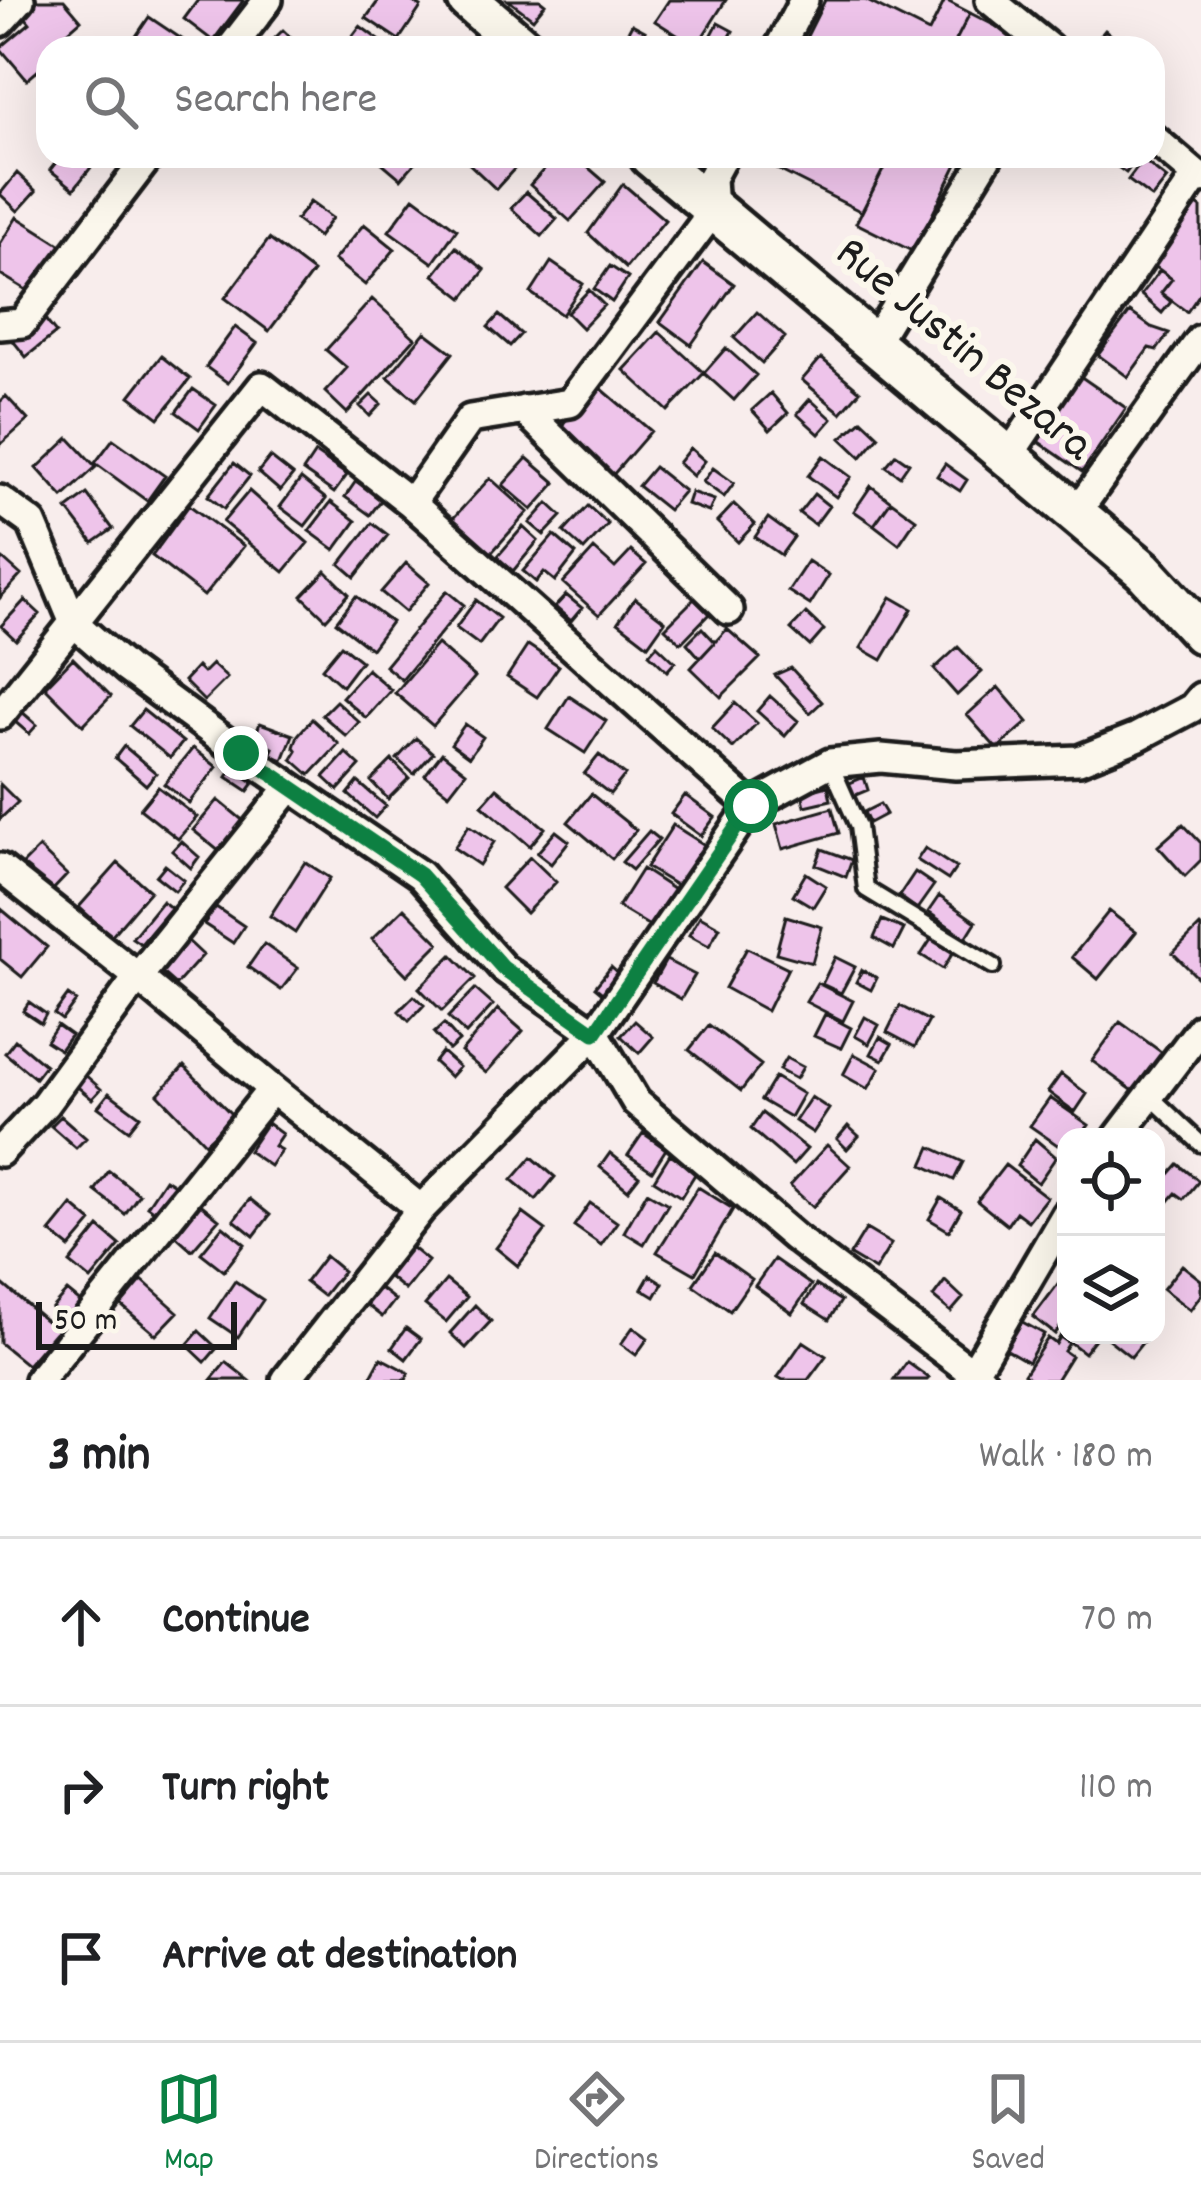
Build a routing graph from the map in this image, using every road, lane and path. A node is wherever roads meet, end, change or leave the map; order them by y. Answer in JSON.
{"nodes":[{"id":1,"x":20,"y":0,"type":"edge"},
{"id":2,"x":268,"y":0,"type":"edge"},
{"id":3,"x":468,"y":0,"type":"edge"},
{"id":4,"x":804,"y":0,"type":"edge"},
{"id":5,"x":990,"y":0,"type":"edge"},
{"id":6,"x":0,"y":22,"type":"edge"},
{"id":7,"x":240,"y":36,"type":"edge"},
{"id":8,"x":510,"y":36,"type":"edge"},
{"id":9,"x":785,"y":36,"type":"edge"},
{"id":10,"x":1034,"y":36,"type":"edge"},
{"id":11,"x":1165,"y":147,"type":"edge"},
{"id":12,"x":140,"y":168,"type":"edge"},
{"id":13,"x":664,"y":168,"type":"edge"},
{"id":14,"x":716,"y":168,"type":"edge"},
{"id":15,"x":981,"y":168,"type":"edge"},
{"id":16,"x":1199,"y":177,"type":"edge"},
{"id":17,"x":713,"y":211,"type":"junction"},
{"id":18,"x":0,"y":325,"type":"edge"},
{"id":19,"x":1201,"y":339,"type":"edge"},
{"id":20,"x":873,"y":344,"type":"junction"},
{"id":21,"x":524,"y":410,"type":"junction"},
{"id":22,"x":1008,"y":457,"type":"junction"},
{"id":23,"x":0,"y":500,"type":"edge"},
{"id":24,"x":412,"y":502,"type":"junction"},
{"id":25,"x":1076,"y":513,"type":"junction"},
{"id":26,"x":729,"y":610,"type":"dead end"},
{"id":27,"x":74,"y":623,"type":"junction"},
{"id":28,"x":1201,"y":633,"type":"edge"},
{"id":29,"x":1201,"y":697,"type":"edge"},
{"id":30,"x":0,"y":715,"type":"edge"},
{"id":31,"x":830,"y":763,"type":"junction"},
{"id":32,"x":290,"y":787,"type":"junction"},
{"id":33,"x":751,"y":806,"type":"junction"},
{"id":34,"x":0,"y":868,"type":"edge"},
{"id":35,"x":993,"y":967,"type":"dead end"},
{"id":36,"x":138,"y":977,"type":"junction"},
{"id":37,"x":1201,"y":1028,"type":"edge"},
{"id":38,"x":595,"y":1033,"type":"junction"},
{"id":39,"x":272,"y":1088,"type":"junction"},
{"id":40,"x":1150,"y":1096,"type":"junction"},
{"id":41,"x":1125,"y":1128,"type":"edge"},
{"id":42,"x":1201,"y":1144,"type":"edge"},
{"id":43,"x":0,"y":1152,"type":"edge"},
{"id":44,"x":421,"y":1210,"type":"junction"},
{"id":45,"x":1057,"y":1230,"type":"edge"},
{"id":46,"x":974,"y":1378,"type":"edge"},
{"id":47,"x":39,"y":1380,"type":"edge"},
{"id":48,"x":286,"y":1380,"type":"edge"}],
"edges":[{"from":1,"to":6,"type":"street"},
{"from":2,"to":7,"type":"street"},
{"from":3,"to":8,"type":"street"},
{"from":4,"to":9,"type":"street"},
{"from":5,"to":10,"type":"street"},
{"from":11,"to":16,"type":"street"},
{"from":12,"to":18,"type":"street"},
{"from":13,"to":17,"type":"street","name":"Rue Justin Bezara"},
{"from":14,"to":17,"type":"street"},
{"from":15,"to":20,"type":"street"},
{"from":16,"to":22,"type":"street"},
{"from":17,"to":20,"type":"street","name":"Rue Justin Bezara"},
{"from":17,"to":21,"type":"street"},
{"from":19,"to":25,"type":"street"},
{"from":20,"to":22,"type":"street","name":"Rue Justin Bezara"},
{"from":21,"to":24,"type":"street"},
{"from":21,"to":26,"type":"street"},
{"from":22,"to":25,"type":"street","name":"Rue Justin Bezara"},
{"from":23,"to":27,"type":"street"},
{"from":24,"to":27,"type":"street"},
{"from":24,"to":33,"type":"street"},
{"from":25,"to":28,"type":"street","name":"Rue Justin Bezara"},
{"from":27,"to":30,"type":"street"},
{"from":27,"to":32,"type":"street"},
{"from":29,"to":31,"type":"street"},
{"from":31,"to":33,"type":"street"},
{"from":31,"to":35,"type":"lane"},
{"from":32,"to":36,"type":"street"},
{"from":32,"to":38,"type":"street"},
{"from":33,"to":38,"type":"street"},
{"from":34,"to":36,"type":"street"},
{"from":36,"to":39,"type":"street"},
{"from":36,"to":43,"type":"street"},
{"from":37,"to":40,"type":"street"},
{"from":38,"to":44,"type":"street"},
{"from":38,"to":46,"type":"street"},
{"from":39,"to":44,"type":"street"},
{"from":39,"to":47,"type":"street"},
{"from":40,"to":41,"type":"street"},
{"from":40,"to":42,"type":"lane"},
{"from":44,"to":48,"type":"street"},
{"from":45,"to":46,"type":"street"}]}
